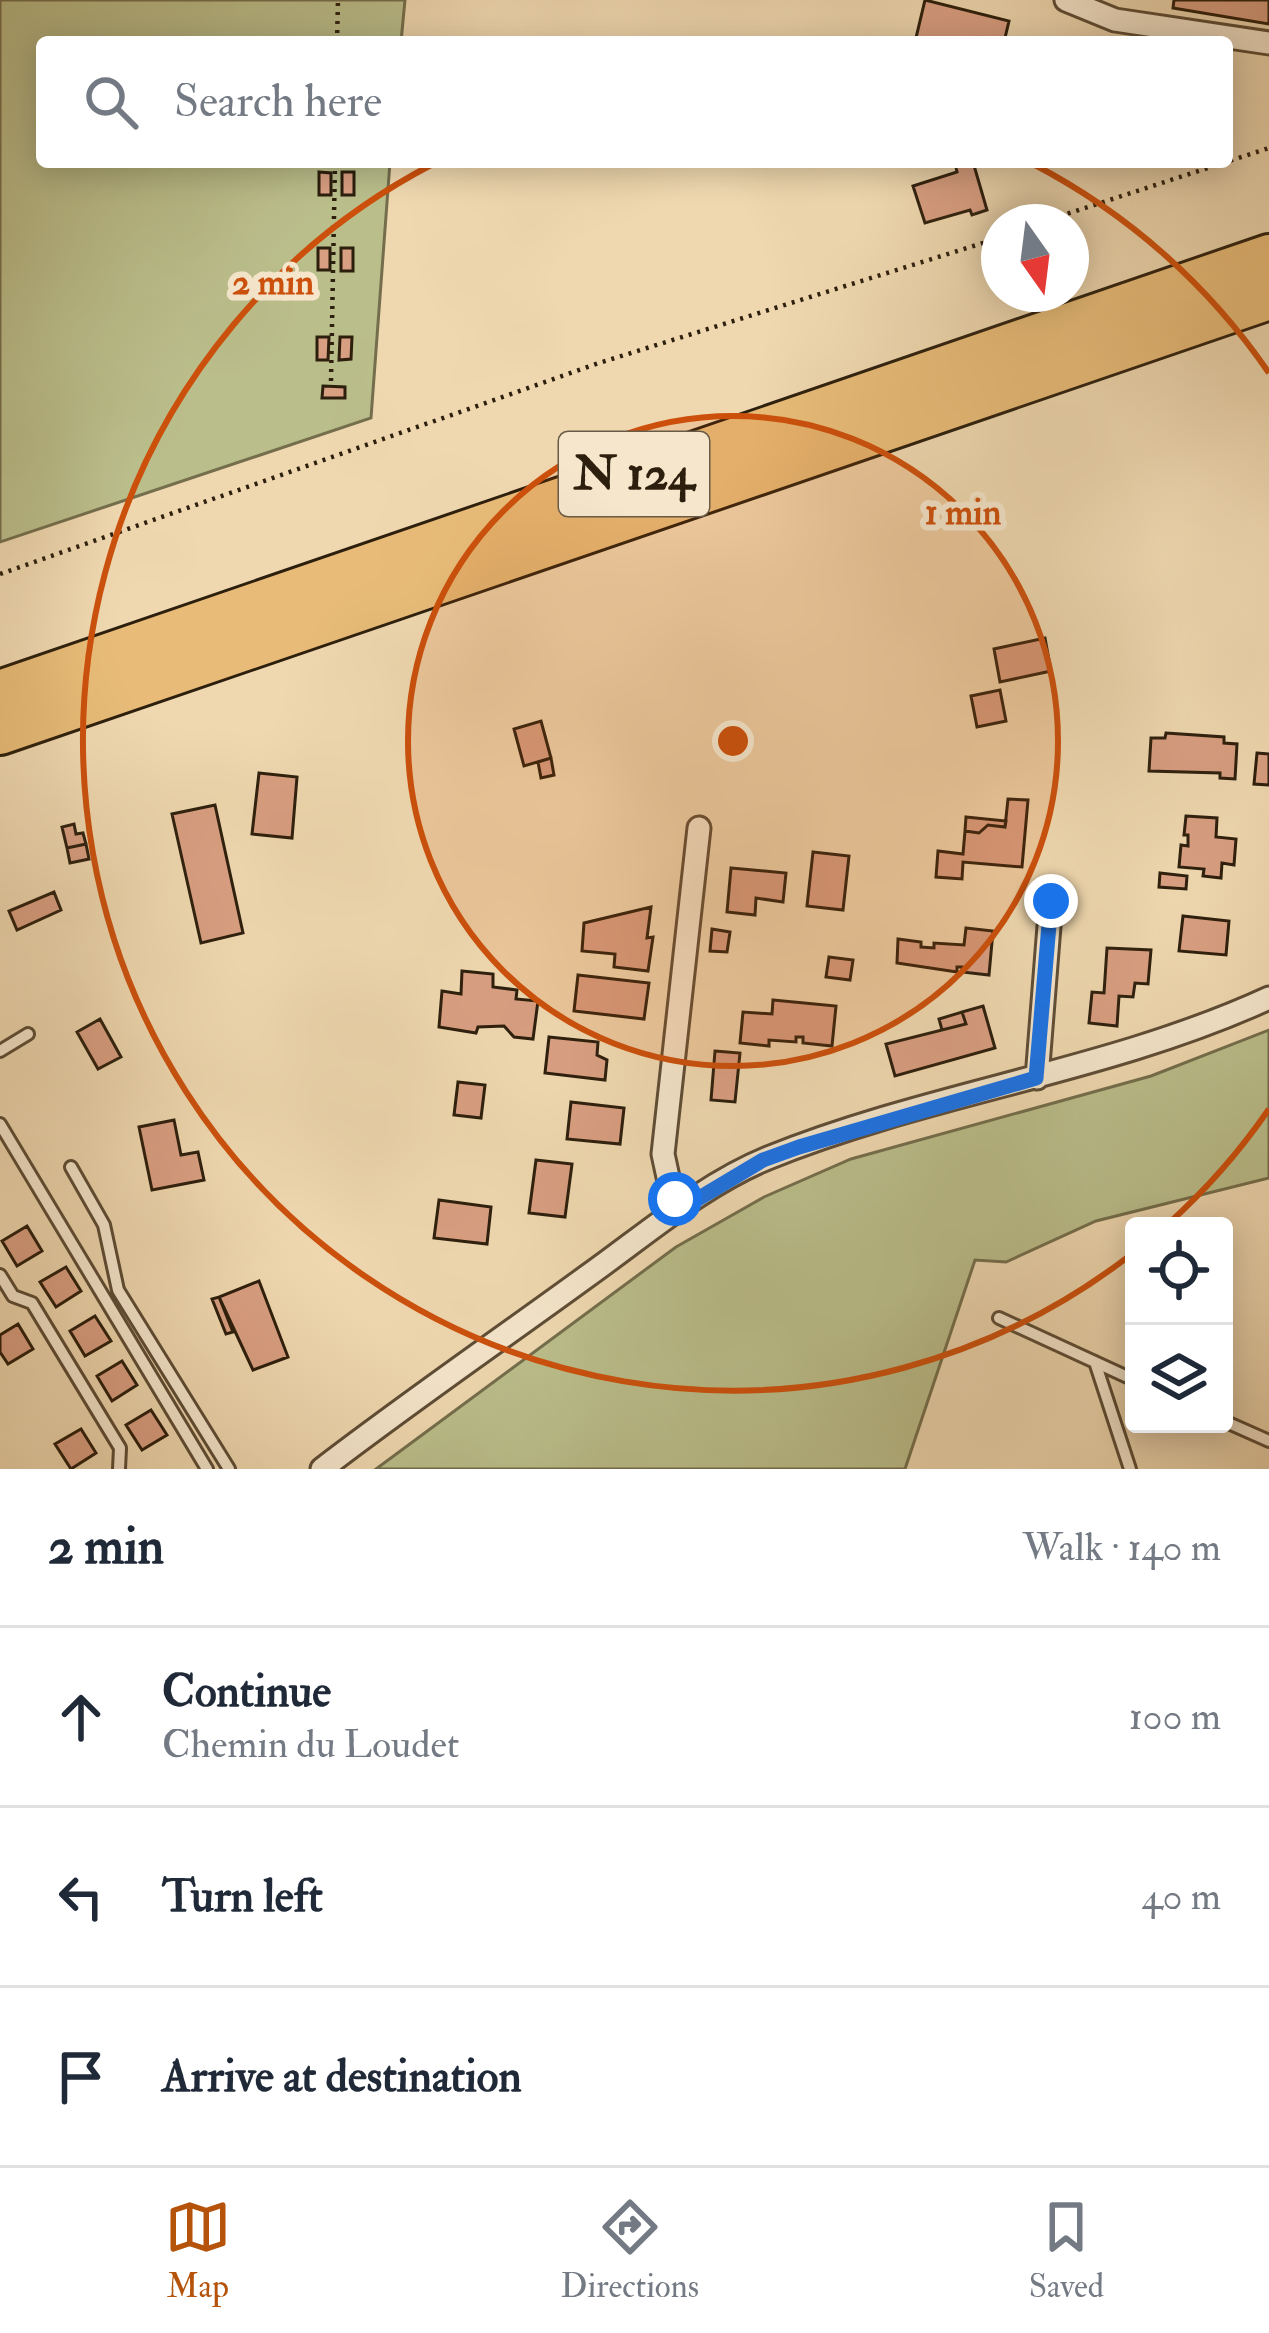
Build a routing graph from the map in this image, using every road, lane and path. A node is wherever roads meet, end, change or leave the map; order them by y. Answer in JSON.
{"nodes":[{"id":1,"x":338,"y":0,"type":"edge"},
{"id":2,"x":1066,"y":0,"type":"edge"},
{"id":3,"x":337,"y":36,"type":"edge"},
{"id":4,"x":1222,"y":36,"type":"edge"},
{"id":5,"x":1233,"y":38,"type":"edge"},
{"id":6,"x":1269,"y":43,"type":"edge"},
{"id":7,"x":1269,"y":148,"type":"edge"},
{"id":8,"x":1233,"y":160,"type":"edge"},
{"id":9,"x":335,"y":168,"type":"edge"},
{"id":10,"x":1208,"y":168,"type":"edge"},
{"id":11,"x":1089,"y":207,"type":"edge"},
{"id":12,"x":981,"y":244,"type":"edge"},
{"id":13,"x":1269,"y":256,"type":"edge"},
{"id":14,"x":1269,"y":298,"type":"edge"},
{"id":15,"x":331,"y":381,"type":"dead end"},
{"id":16,"x":0,"y":574,"type":"edge"},
{"id":17,"x":0,"y":692,"type":"edge"},
{"id":18,"x":0,"y":733,"type":"edge"},
{"id":19,"x":699,"y":828,"type":"dead end"},
{"id":20,"x":1051,"y":901,"type":"dead end"},
{"id":21,"x":1269,"y":998,"type":"edge"},
{"id":22,"x":28,"y":1034,"type":"dead end"},
{"id":23,"x":0,"y":1052,"type":"edge"},
{"id":24,"x":1036,"y":1078,"type":"junction"},
{"id":25,"x":0,"y":1124,"type":"edge"},
{"id":26,"x":71,"y":1167,"type":"dead end"},
{"id":27,"x":681,"y":1209,"type":"junction"},
{"id":28,"x":0,"y":1275,"type":"edge"},
{"id":29,"x":999,"y":1318,"type":"dead end"},
{"id":30,"x":1095,"y":1362,"type":"junction"},
{"id":31,"x":1125,"y":1376,"type":"edge"},
{"id":32,"x":1233,"y":1425,"type":"edge"},
{"id":33,"x":1269,"y":1441,"type":"edge"},
{"id":34,"x":119,"y":1469,"type":"edge"},
{"id":35,"x":207,"y":1469,"type":"edge"},
{"id":36,"x":229,"y":1469,"type":"edge"},
{"id":37,"x":322,"y":1469,"type":"edge"},
{"id":38,"x":1130,"y":1469,"type":"edge"}],
"edges":[{"from":1,"to":3,"type":"path"},
{"from":2,"to":4,"type":"street"},
{"from":5,"to":6,"type":"street"},
{"from":7,"to":8,"type":"path"},
{"from":9,"to":15,"type":"path"},
{"from":10,"to":11,"type":"path"},
{"from":12,"to":16,"type":"path"},
{"from":13,"to":17,"type":"highway","number":"N 124"},
{"from":14,"to":18,"type":"highway","number":"N 124"},
{"from":19,"to":27,"type":"street"},
{"from":20,"to":24,"type":"street"},
{"from":21,"to":24,"type":"street"},
{"from":22,"to":23,"type":"lane"},
{"from":24,"to":27,"type":"street"},
{"from":25,"to":35,"type":"lane"},
{"from":26,"to":36,"type":"lane"},
{"from":27,"to":37,"type":"street"},
{"from":28,"to":34,"type":"lane"},
{"from":29,"to":30,"type":"lane"},
{"from":30,"to":31,"type":"lane"},
{"from":30,"to":38,"type":"lane"},
{"from":32,"to":33,"type":"lane"}]}
